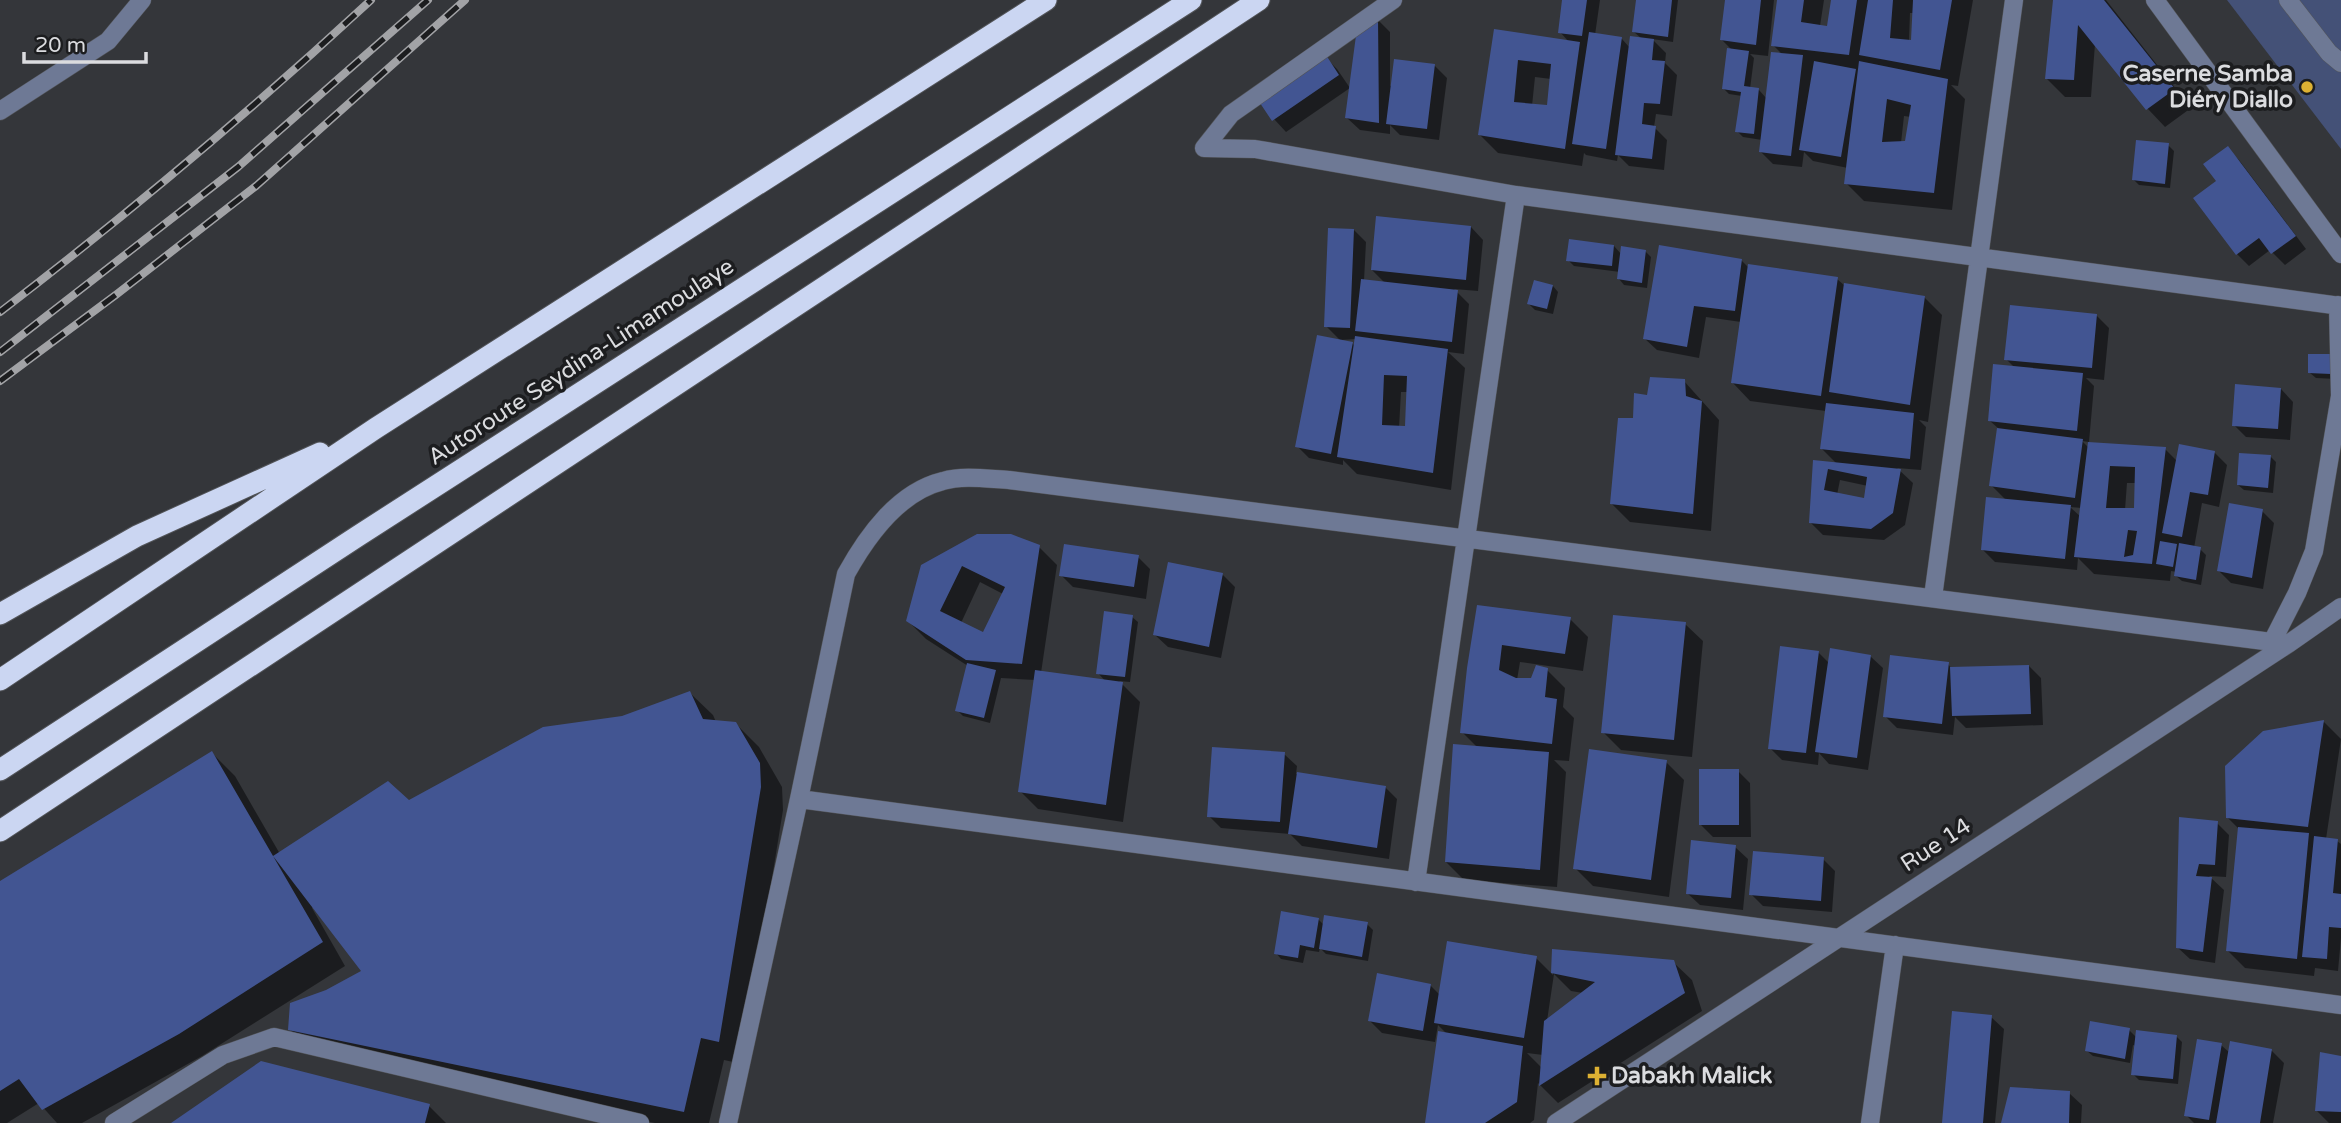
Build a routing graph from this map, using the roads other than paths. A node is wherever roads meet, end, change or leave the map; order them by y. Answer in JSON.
{"nodes":[{"id":1,"x":142,"y":0,"type":"edge"},
{"id":2,"x":1046,"y":0,"type":"edge"},
{"id":3,"x":1191,"y":0,"type":"edge"},
{"id":4,"x":1259,"y":0,"type":"edge"},
{"id":5,"x":1393,"y":0,"type":"edge"},
{"id":6,"x":2014,"y":0,"type":"edge"},
{"id":7,"x":2154,"y":0,"type":"edge"},
{"id":8,"x":2288,"y":0,"type":"edge"},
{"id":9,"x":2341,"y":63,"type":"edge"},
{"id":10,"x":0,"y":111,"type":"edge"},
{"id":11,"x":1516,"y":195,"type":"junction"},
{"id":12,"x":2341,"y":254,"type":"edge"},
{"id":13,"x":1979,"y":257,"type":"junction"},
{"id":14,"x":2339,"y":306,"type":"edge"},
{"id":15,"x":376,"y":428,"type":"junction"},
{"id":16,"x":1467,"y":537,"type":"junction"},
{"id":17,"x":1933,"y":597,"type":"junction"},
{"id":18,"x":2341,"y":607,"type":"edge"},
{"id":19,"x":0,"y":614,"type":"edge"},
{"id":20,"x":2333,"y":619,"type":"edge"},
{"id":21,"x":2280,"y":643,"type":"junction"},
{"id":22,"x":0,"y":680,"type":"edge"},
{"id":23,"x":0,"y":770,"type":"edge"},
{"id":24,"x":799,"y":799,"type":"junction"},
{"id":25,"x":0,"y":831,"type":"edge"},
{"id":26,"x":1416,"y":882,"type":"junction"},
{"id":27,"x":1839,"y":938,"type":"junction"},
{"id":28,"x":1895,"y":945,"type":"junction"},
{"id":29,"x":2341,"y":1005,"type":"edge"},
{"id":30,"x":114,"y":1123,"type":"edge"},
{"id":31,"x":640,"y":1123,"type":"edge"},
{"id":32,"x":728,"y":1123,"type":"edge"},
{"id":33,"x":1556,"y":1123,"type":"edge"},
{"id":34,"x":1870,"y":1123,"type":"edge"}],
"edges":[{"from":1,"to":10,"type":"street"},
{"from":2,"to":15,"type":"highway"},
{"from":3,"to":23,"type":"highway","name":"Autoroute Seydina-Limamoulaye"},
{"from":4,"to":25,"type":"highway"},
{"from":5,"to":11,"type":"street"},
{"from":6,"to":13,"type":"street"},
{"from":7,"to":12,"type":"street"},
{"from":8,"to":9,"type":"street"},
{"from":11,"to":13,"type":"street"},
{"from":11,"to":16,"type":"street"},
{"from":13,"to":14,"type":"street"},
{"from":13,"to":17,"type":"street"},
{"from":14,"to":21,"type":"street"},
{"from":15,"to":19,"type":"highway"},
{"from":15,"to":22,"type":"highway"},
{"from":16,"to":17,"type":"street"},
{"from":16,"to":24,"type":"street"},
{"from":16,"to":26,"type":"street"},
{"from":17,"to":21,"type":"street"},
{"from":18,"to":20,"type":"street","name":"Rue 14"},
{"from":20,"to":21,"type":"street","name":"Rue 14"},
{"from":21,"to":27,"type":"street","name":"Rue 14"},
{"from":24,"to":26,"type":"street"},
{"from":24,"to":32,"type":"street"},
{"from":26,"to":27,"type":"street"},
{"from":27,"to":28,"type":"street"},
{"from":27,"to":33,"type":"street","name":"Rue 14"},
{"from":28,"to":29,"type":"street"},
{"from":28,"to":34,"type":"street"},
{"from":30,"to":31,"type":"street"}]}
